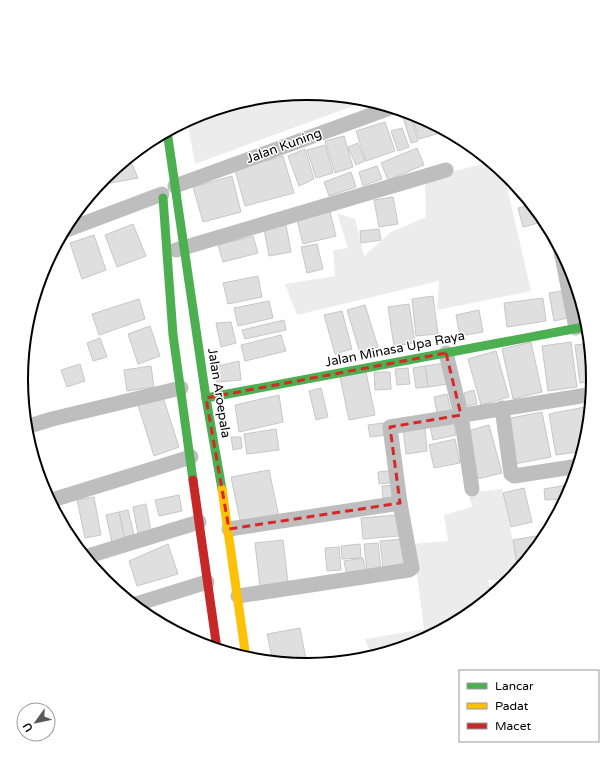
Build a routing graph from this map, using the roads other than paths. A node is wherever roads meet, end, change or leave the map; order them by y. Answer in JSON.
{"nodes":[{"id":1,"x":384,"y":110,"type":"edge"},
{"id":2,"x":167,"y":138,"type":"edge"},
{"id":3,"x":446,"y":170,"type":"dead end"},
{"id":4,"x":166,"y":188,"type":"junction"},
{"id":5,"x":73,"y":227,"type":"edge"},
{"id":6,"x":184,"y":248,"type":"junction"},
{"id":7,"x":167,"y":252,"type":"junction"},
{"id":8,"x":571,"y":285,"type":"edge"},
{"id":9,"x":582,"y":327,"type":"edge"},
{"id":10,"x":446,"y":353,"type":"junction"},
{"id":11,"x":181,"y":388,"type":"junction"},
{"id":12,"x":586,"y":395,"type":"edge"},
{"id":13,"x":206,"y":398,"type":"junction"},
{"id":14,"x":502,"y":408,"type":"junction"},
{"id":15,"x":461,"y":415,"type":"junction"},
{"id":16,"x":32,"y":425,"type":"edge"},
{"id":17,"x":191,"y":457,"type":"junction"},
{"id":18,"x":573,"y":467,"type":"edge"},
{"id":19,"x":472,"y":489,"type":"dead end"},
{"id":20,"x":55,"y":499,"type":"edge"},
{"id":21,"x":400,"y":502,"type":"junction"},
{"id":22,"x":198,"y":522,"type":"junction"},
{"id":23,"x":229,"y":528,"type":"junction"},
{"id":24,"x":91,"y":555,"type":"edge"},
{"id":25,"x":208,"y":582,"type":"junction"},
{"id":26,"x":238,"y":596,"type":"junction"},
{"id":27,"x":140,"y":603,"type":"edge"},
{"id":28,"x":216,"y":643,"type":"edge"},
{"id":29,"x":245,"y":651,"type":"edge"}],
"edges":[{"from":1,"to":4,"type":"street","name":"Jalan Kuning"},
{"from":2,"to":4,"type":"main road","name":"Jalan Aroepala"},
{"from":3,"to":6,"type":"street"},
{"from":4,"to":5,"type":"street","name":"Jalan Kuning"},
{"from":4,"to":6,"type":"main road","name":"Jalan Aroepala"},
{"from":4,"to":7,"type":"main road","name":"Jalan Aroepala"},
{"from":6,"to":7,"type":"street"},
{"from":6,"to":13,"type":"main road","name":"Jalan Aroepala"},
{"from":7,"to":11,"type":"main road","name":"Jalan Aroepala"},
{"from":8,"to":9,"type":"street"},
{"from":9,"to":10,"type":"main road","name":"Jalan Minasa Upa Raya"},
{"from":10,"to":13,"type":"main road","name":"Jalan Minasa Upa Raya"},
{"from":10,"to":15,"type":"street"},
{"from":11,"to":16,"type":"street"},
{"from":11,"to":17,"type":"main road","name":"Jalan Aroepala"},
{"from":12,"to":14,"type":"street"},
{"from":13,"to":23,"type":"main road","name":"Jalan Aroepala"},
{"from":14,"to":15,"type":"street"},
{"from":14,"to":18,"type":"street"},
{"from":15,"to":19,"type":"street"},
{"from":15,"to":21,"type":"street"},
{"from":17,"to":20,"type":"street"},
{"from":17,"to":22,"type":"main road","name":"Jalan Aroepala"},
{"from":21,"to":23,"type":"street"},
{"from":21,"to":26,"type":"street"},
{"from":22,"to":24,"type":"street"},
{"from":22,"to":25,"type":"main road","name":"Jalan Aroepala"},
{"from":23,"to":26,"type":"main road","name":"Jalan Aroepala"},
{"from":25,"to":27,"type":"street"},
{"from":25,"to":28,"type":"main road","name":"Jalan Aroepala"},
{"from":26,"to":29,"type":"main road","name":"Jalan Aroepala"}]}
